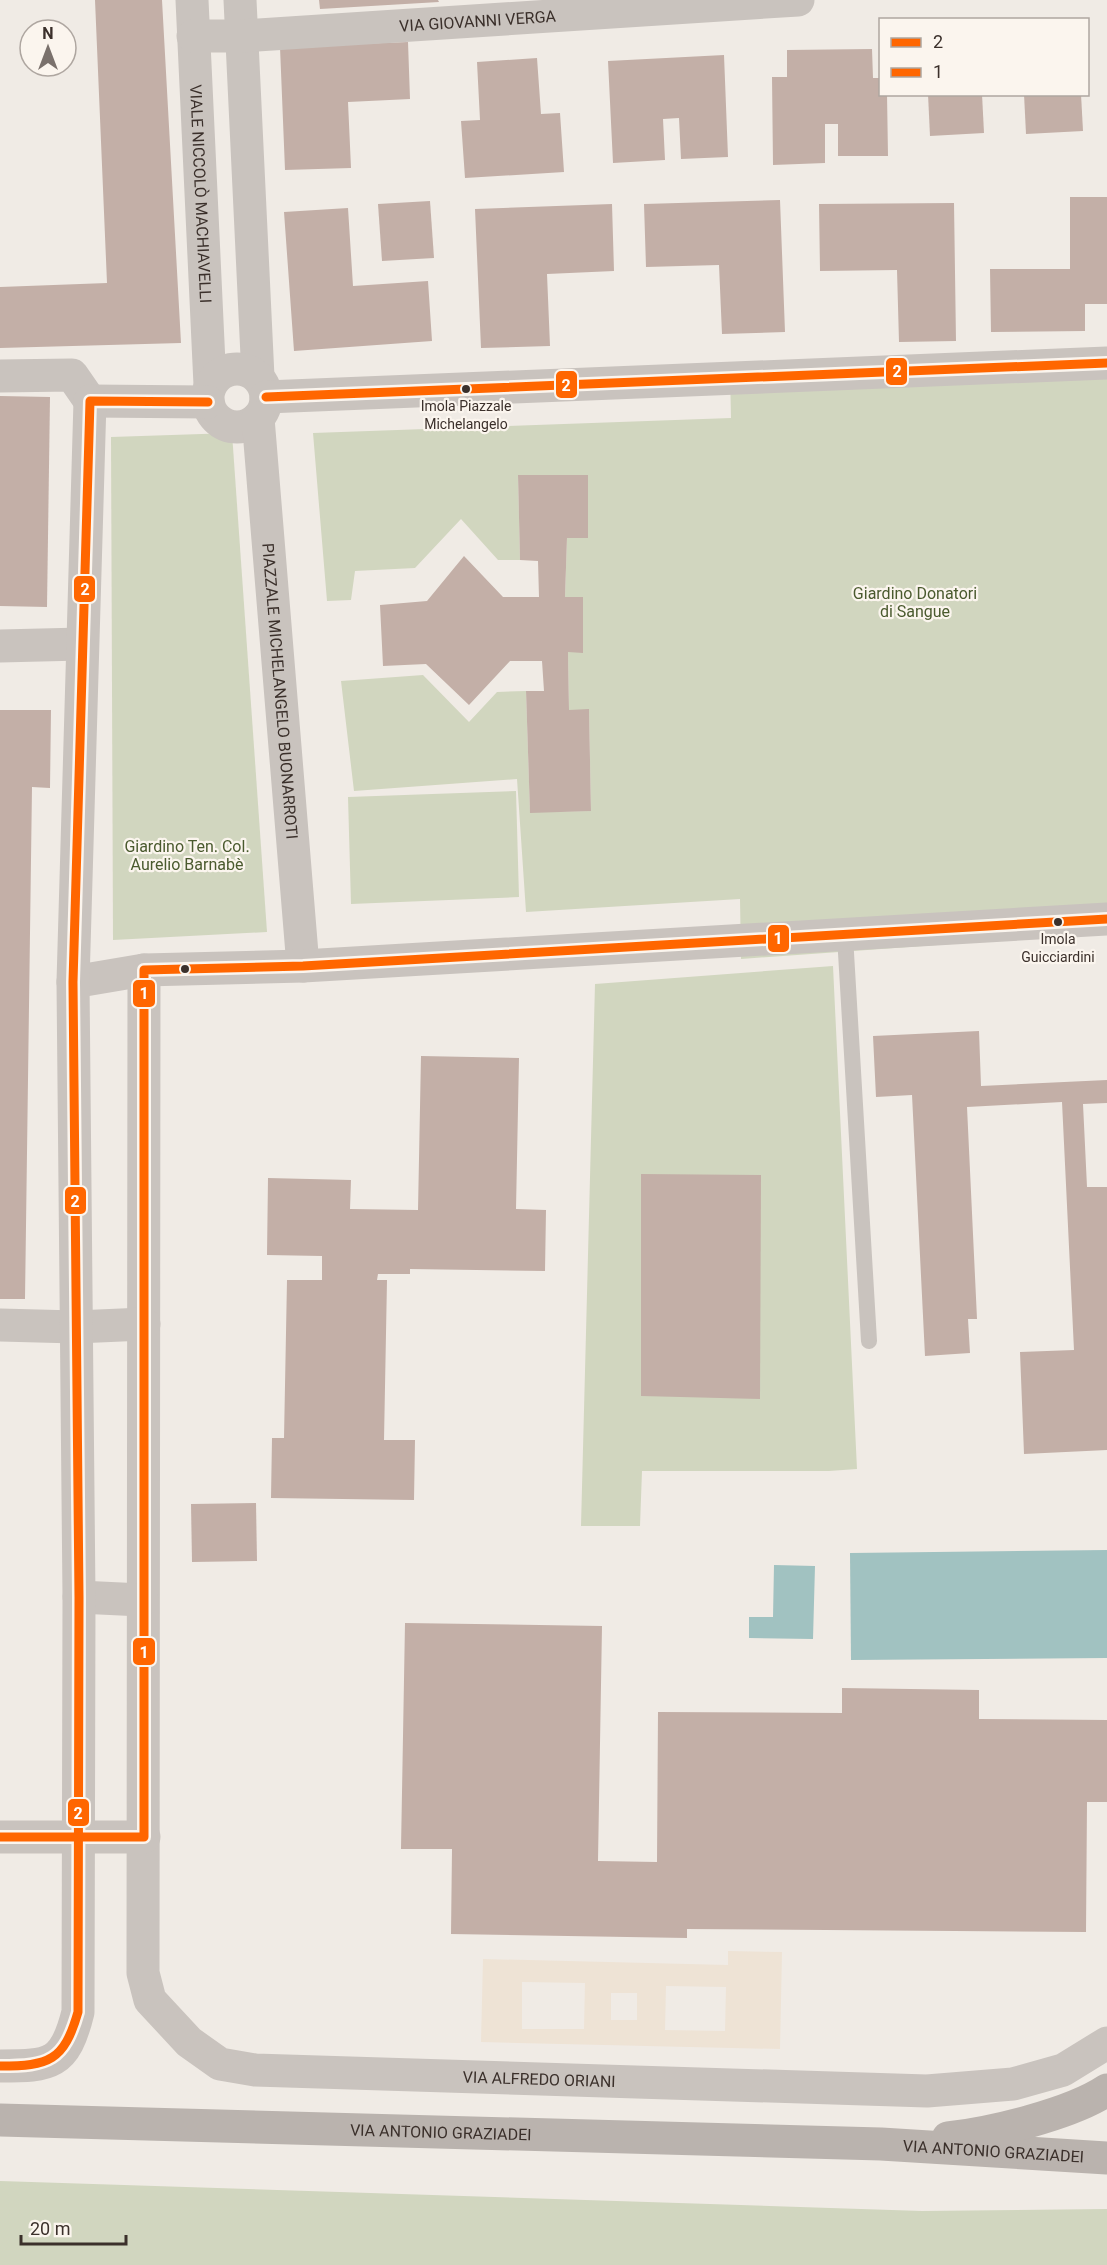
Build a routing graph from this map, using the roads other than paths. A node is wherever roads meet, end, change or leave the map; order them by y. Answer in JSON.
{"nodes":[{"id":1,"x":192,"y":0,"type":"edge"},
{"id":2,"x":240,"y":0,"type":"edge"},
{"id":3,"x":798,"y":0,"type":"edge"},
{"id":4,"x":193,"y":36,"type":"junction"},
{"id":5,"x":241,"y":36,"type":"junction"},
{"id":6,"x":1107,"y":363,"type":"edge"},
{"id":7,"x":0,"y":376,"type":"edge"},
{"id":8,"x":209,"y":393,"type":"junction"},
{"id":9,"x":261,"y":397,"type":"junction"},
{"id":10,"x":90,"y":401,"type":"junction"},
{"id":11,"x":82,"y":645,"type":"junction"},
{"id":12,"x":0,"y":646,"type":"edge"},
{"id":13,"x":1107,"y":920,"type":"edge"},
{"id":14,"x":845,"y":936,"type":"junction"},
{"id":15,"x":303,"y":966,"type":"junction"},
{"id":16,"x":144,"y":970,"type":"junction"},
{"id":17,"x":73,"y":982,"type":"junction"},
{"id":18,"x":144,"y":1324,"type":"junction"},
{"id":19,"x":0,"y":1326,"type":"edge"},
{"id":20,"x":76,"y":1327,"type":"junction"},
{"id":21,"x":869,"y":1341,"type":"dead end"},
{"id":22,"x":79,"y":1597,"type":"junction"},
{"id":23,"x":141,"y":1600,"type":"junction"},
{"id":24,"x":0,"y":1836,"type":"edge"},
{"id":25,"x":79,"y":1837,"type":"junction"},
{"id":26,"x":144,"y":1837,"type":"junction"},
{"id":27,"x":1107,"y":2043,"type":"edge"},
{"id":28,"x":0,"y":2066,"type":"edge"},
{"id":29,"x":1107,"y":2090,"type":"edge"},
{"id":30,"x":0,"y":2120,"type":"edge"},
{"id":31,"x":881,"y":2144,"type":"junction"},
{"id":32,"x":1107,"y":2158,"type":"edge"}],
"edges":[{"from":1,"to":4,"type":"street","name":"VIALE NICCOLÒ MACHIAVELLI"},
{"from":2,"to":5,"type":"street"},
{"from":3,"to":5,"type":"street","name":"VIA GIOVANNI VERGA"},
{"from":4,"to":5,"type":"street","name":"VIA GIOVANNI VERGA"},
{"from":4,"to":8,"type":"street","name":"VIALE NICCOLÒ MACHIAVELLI"},
{"from":5,"to":9,"type":"street"},
{"from":6,"to":9,"type":"street"},
{"from":7,"to":10,"type":"street"},
{"from":8,"to":9,"type":"street"},
{"from":8,"to":9,"type":"street"},
{"from":8,"to":10,"type":"street"},
{"from":9,"to":15,"type":"street","name":"PIAZZALE MICHELANGELO BUONARROTI"},
{"from":10,"to":11,"type":"street"},
{"from":11,"to":12,"type":"street"},
{"from":11,"to":17,"type":"street"},
{"from":13,"to":14,"type":"street"},
{"from":14,"to":15,"type":"street"},
{"from":14,"to":21,"type":"lane"},
{"from":15,"to":16,"type":"street"},
{"from":16,"to":17,"type":"street"},
{"from":16,"to":18,"type":"street","name":"VIA ALFREDO ORIANI"},
{"from":17,"to":20,"type":"street"},
{"from":18,"to":20,"type":"street"},
{"from":18,"to":23,"type":"street","name":"VIA ALFREDO ORIANI"},
{"from":19,"to":20,"type":"street"},
{"from":20,"to":22,"type":"street"},
{"from":22,"to":23,"type":"street"},
{"from":22,"to":25,"type":"street"},
{"from":23,"to":26,"type":"street","name":"VIA ALFREDO ORIANI"},
{"from":24,"to":25,"type":"street"},
{"from":25,"to":26,"type":"street"},
{"from":25,"to":28,"type":"street"},
{"from":26,"to":27,"type":"street","name":"VIA ALFREDO ORIANI"},
{"from":29,"to":31,"type":"street","name":"VIA ANTONIO GRAZIADEI"},
{"from":30,"to":31,"type":"street","name":"VIA ANTONIO GRAZIADEI"},
{"from":31,"to":32,"type":"street","name":"VIA ANTONIO GRAZIADEI"}]}
